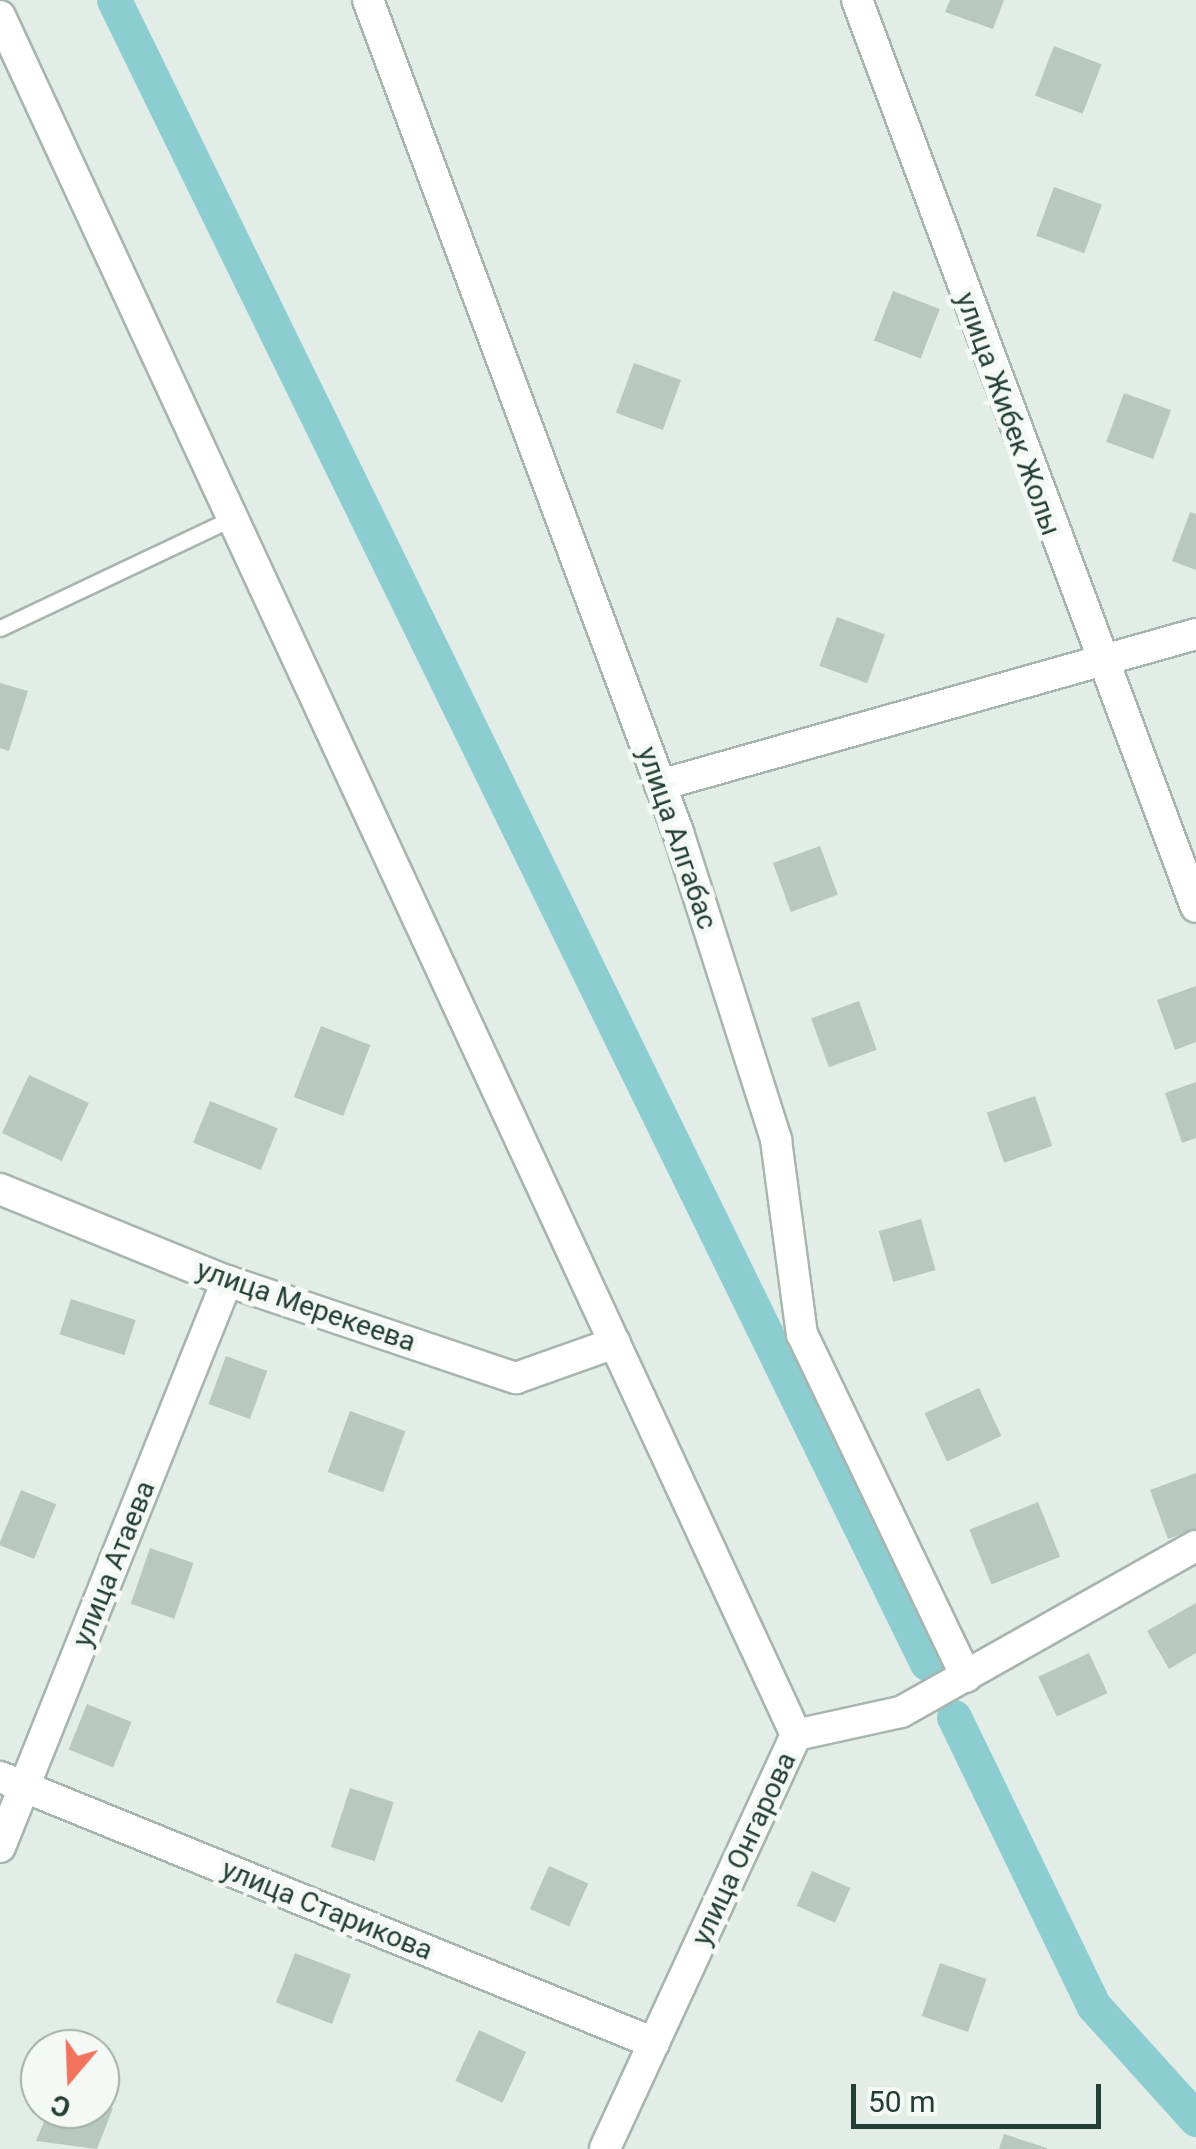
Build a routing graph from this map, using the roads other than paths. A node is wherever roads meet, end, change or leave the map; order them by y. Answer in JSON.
{"nodes":[{"id":1,"x":368,"y":0,"type":"edge"},
{"id":2,"x":857,"y":0,"type":"edge"},
{"id":3,"x":0,"y":16,"type":"edge"},
{"id":4,"x":233,"y":518,"type":"junction"},
{"id":5,"x":0,"y":628,"type":"edge"},
{"id":6,"x":1196,"y":634,"type":"edge"},
{"id":7,"x":1100,"y":664,"type":"junction"},
{"id":8,"x":660,"y":785,"type":"junction"},
{"id":9,"x":1196,"y":907,"type":"edge"},
{"id":10,"x":0,"y":1189,"type":"edge"},
{"id":11,"x":227,"y":1281,"type":"junction"},
{"id":12,"x":615,"y":1343,"type":"junction"},
{"id":13,"x":1196,"y":1546,"type":"edge"},
{"id":14,"x":966,"y":1676,"type":"junction"},
{"id":15,"x":796,"y":1735,"type":"junction"},
{"id":16,"x":12,"y":1782,"type":"edge"},
{"id":17,"x":0,"y":1847,"type":"edge"},
{"id":18,"x":654,"y":2043,"type":"junction"},
{"id":19,"x":606,"y":2149,"type":"edge"}],
"edges":[{"from":1,"to":8,"type":"street","name":"улица Алгабас"},
{"from":2,"to":7,"type":"street","name":"улица Жибек Жолы"},
{"from":3,"to":4,"type":"street"},
{"from":4,"to":5,"type":"lane"},
{"from":4,"to":12,"type":"street"},
{"from":6,"to":7,"type":"street"},
{"from":7,"to":8,"type":"street"},
{"from":7,"to":9,"type":"street","name":"улица Жибек Жолы"},
{"from":8,"to":14,"type":"street","name":"улица Алгабас"},
{"from":10,"to":11,"type":"street","name":"улица Мерекеева"},
{"from":11,"to":12,"type":"street","name":"улица Мерекеева"},
{"from":11,"to":16,"type":"street","name":"улица Атаева"},
{"from":12,"to":15,"type":"street"},
{"from":13,"to":14,"type":"street","name":"улица Онгарова"},
{"from":14,"to":15,"type":"street","name":"улица Онгарова"},
{"from":15,"to":18,"type":"street","name":"улица Онгарова"},
{"from":16,"to":17,"type":"street","name":"улица Атаева"},
{"from":16,"to":18,"type":"street","name":"улица Старикова"},
{"from":18,"to":19,"type":"street","name":"улица Онгарова"}]}
